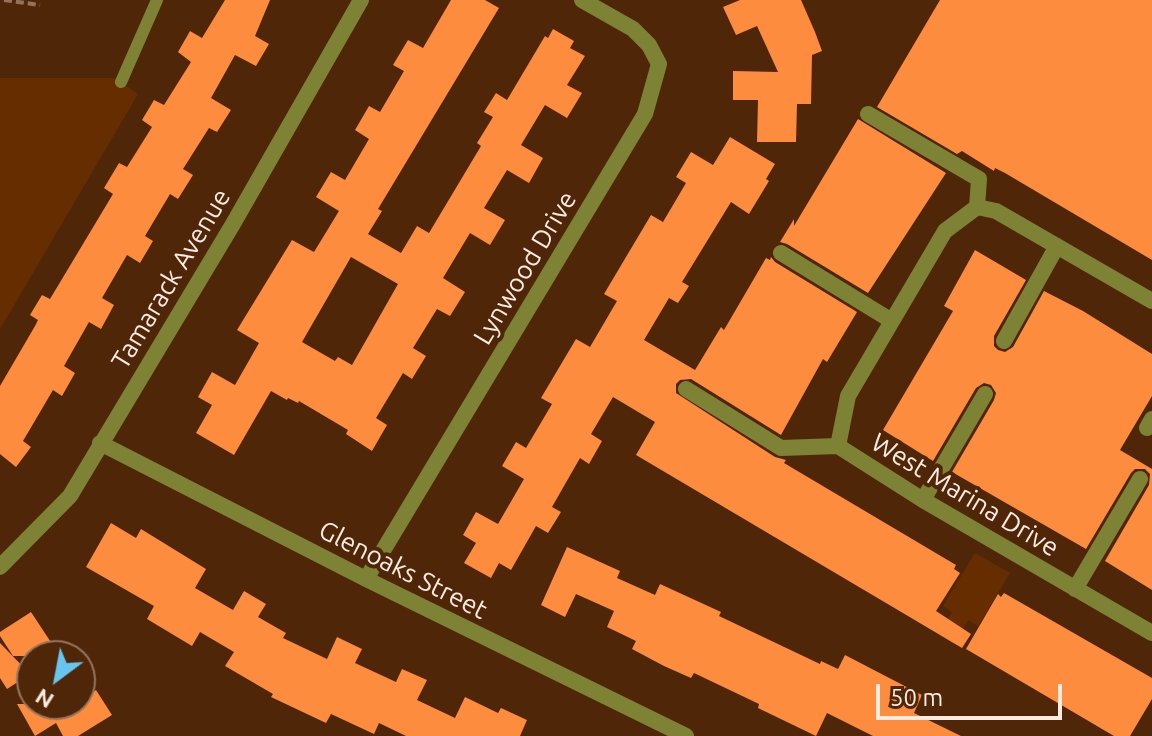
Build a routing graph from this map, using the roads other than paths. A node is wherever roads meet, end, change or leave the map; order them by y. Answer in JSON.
{"nodes":[{"id":1,"x":157,"y":0,"type":"edge"},
{"id":2,"x":361,"y":0,"type":"edge"},
{"id":3,"x":582,"y":0,"type":"edge"},
{"id":4,"x":121,"y":82,"type":"dead end"},
{"id":5,"x":868,"y":114,"type":"dead end"},
{"id":6,"x":977,"y":207,"type":"junction"},
{"id":7,"x":1057,"y":246,"type":"junction"},
{"id":8,"x":781,"y":253,"type":"dead end"},
{"id":9,"x":1152,"y":301,"type":"edge"},
{"id":10,"x":892,"y":321,"type":"junction"},
{"id":11,"x":1004,"y":341,"type":"dead end"},
{"id":12,"x":686,"y":389,"type":"dead end"},
{"id":13,"x":985,"y":394,"type":"dead end"},
{"id":14,"x":100,"y":443,"type":"junction"},
{"id":15,"x":838,"y":446,"type":"junction"},
{"id":16,"x":1140,"y":479,"type":"dead end"},
{"id":17,"x":923,"y":500,"type":"junction"},
{"id":18,"x":0,"y":567,"type":"edge"},
{"id":19,"x":366,"y":579,"type":"junction"},
{"id":20,"x":1075,"y":589,"type":"junction"},
{"id":21,"x":1152,"y":633,"type":"edge"},
{"id":22,"x":686,"y":736,"type":"edge"}],
"edges":[{"from":1,"to":4,"type":"lane"},
{"from":2,"to":14,"type":"street","name":"Tamarack Avenue"},
{"from":3,"to":19,"type":"street","name":"Lynwood Drive"},
{"from":5,"to":6,"type":"street"},
{"from":6,"to":7,"type":"street"},
{"from":6,"to":10,"type":"street","name":"West Marina Drive"},
{"from":7,"to":9,"type":"street"},
{"from":7,"to":11,"type":"street"},
{"from":8,"to":10,"type":"street"},
{"from":10,"to":15,"type":"street","name":"West Marina Drive"},
{"from":12,"to":15,"type":"street"},
{"from":13,"to":17,"type":"street"},
{"from":14,"to":18,"type":"street","name":"Tamarack Avenue"},
{"from":14,"to":19,"type":"street","name":"Glenoaks Street"},
{"from":15,"to":17,"type":"street","name":"West Marina Drive"},
{"from":16,"to":20,"type":"street"},
{"from":17,"to":20,"type":"street","name":"West Marina Drive"},
{"from":19,"to":22,"type":"street","name":"Glenoaks Street"},
{"from":20,"to":21,"type":"street","name":"West Marina Drive"}]}
